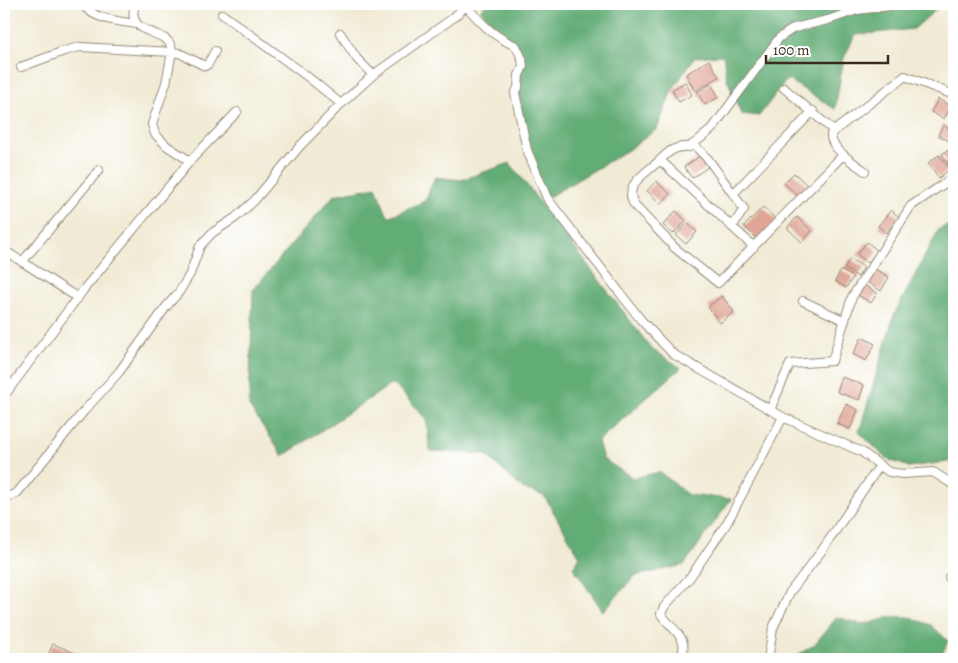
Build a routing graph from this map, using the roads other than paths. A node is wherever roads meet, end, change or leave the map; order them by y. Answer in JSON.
{"nodes":[{"id":1,"x":83,"y":4,"type":"edge"},
{"id":2,"x":135,"y":4,"type":"edge"},
{"id":3,"x":906,"y":4,"type":"edge"},
{"id":4,"x":467,"y":5,"type":"edge"},
{"id":5,"x":222,"y":14,"type":"dead end"},
{"id":6,"x":136,"y":24,"type":"junction"},
{"id":7,"x":340,"y":33,"type":"dead end"},
{"id":8,"x":215,"y":51,"type":"dead end"},
{"id":9,"x":172,"y":52,"type":"junction"},
{"id":10,"x":21,"y":67,"type":"dead end"},
{"id":11,"x":373,"y":75,"type":"junction"},
{"id":12,"x":784,"y":88,"type":"dead end"},
{"id":13,"x":954,"y":95,"type":"edge"},
{"id":14,"x":341,"y":104,"type":"junction"},
{"id":15,"x":237,"y":112,"type":"dead end"},
{"id":16,"x":813,"y":112,"type":"junction"},
{"id":17,"x":834,"y":131,"type":"junction"},
{"id":18,"x":694,"y":144,"type":"junction"},
{"id":19,"x":843,"y":154,"type":"junction"},
{"id":20,"x":660,"y":160,"type":"junction"},
{"id":21,"x":190,"y":161,"type":"junction"},
{"id":22,"x":99,"y":170,"type":"dead end"},
{"id":23,"x":865,"y":171,"type":"dead end"},
{"id":24,"x":954,"y":177,"type":"edge"},
{"id":25,"x":734,"y":194,"type":"junction"},
{"id":26,"x":732,"y":227,"type":"junction"},
{"id":27,"x":754,"y":247,"type":"junction"},
{"id":28,"x":4,"y":250,"type":"edge"},
{"id":29,"x":22,"y":262,"type":"junction"},
{"id":30,"x":78,"y":298,"type":"junction"},
{"id":31,"x":803,"y":302,"type":"dead end"},
{"id":32,"x":844,"y":321,"type":"junction"},
{"id":33,"x":4,"y":396,"type":"edge"},
{"id":34,"x":770,"y":410,"type":"junction"},
{"id":35,"x":783,"y":418,"type":"junction"},
{"id":36,"x":880,"y":466,"type":"junction"},
{"id":37,"x":954,"y":485,"type":"edge"},
{"id":38,"x":4,"y":498,"type":"edge"},
{"id":39,"x":679,"y":659,"type":"edge"},
{"id":40,"x":768,"y":659,"type":"edge"}],
"edges":[{"from":1,"to":6,"type":"street"},
{"from":2,"to":6,"type":"street"},
{"from":3,"to":18,"type":"street"},
{"from":4,"to":11,"type":"street"},
{"from":4,"to":34,"type":"street"},
{"from":5,"to":14,"type":"street"},
{"from":6,"to":9,"type":"street"},
{"from":7,"to":11,"type":"street"},
{"from":8,"to":9,"type":"street"},
{"from":9,"to":10,"type":"street"},
{"from":9,"to":21,"type":"street"},
{"from":11,"to":14,"type":"street"},
{"from":12,"to":16,"type":"street"},
{"from":13,"to":17,"type":"street"},
{"from":14,"to":38,"type":"street"},
{"from":15,"to":21,"type":"street"},
{"from":16,"to":17,"type":"street"},
{"from":16,"to":25,"type":"street"},
{"from":17,"to":19,"type":"street"},
{"from":18,"to":20,"type":"street"},
{"from":18,"to":25,"type":"street"},
{"from":19,"to":23,"type":"street"},
{"from":19,"to":27,"type":"street"},
{"from":20,"to":26,"type":"street"},
{"from":20,"to":27,"type":"street"},
{"from":21,"to":30,"type":"street"},
{"from":22,"to":29,"type":"street"},
{"from":24,"to":32,"type":"street"},
{"from":25,"to":26,"type":"street"},
{"from":26,"to":27,"type":"street"},
{"from":28,"to":29,"type":"street"},
{"from":29,"to":30,"type":"street"},
{"from":30,"to":33,"type":"street"},
{"from":31,"to":32,"type":"street"},
{"from":32,"to":34,"type":"street"},
{"from":34,"to":35,"type":"street"},
{"from":35,"to":36,"type":"street"},
{"from":35,"to":39,"type":"street"},
{"from":36,"to":37,"type":"street"},
{"from":36,"to":40,"type":"street"}]}
